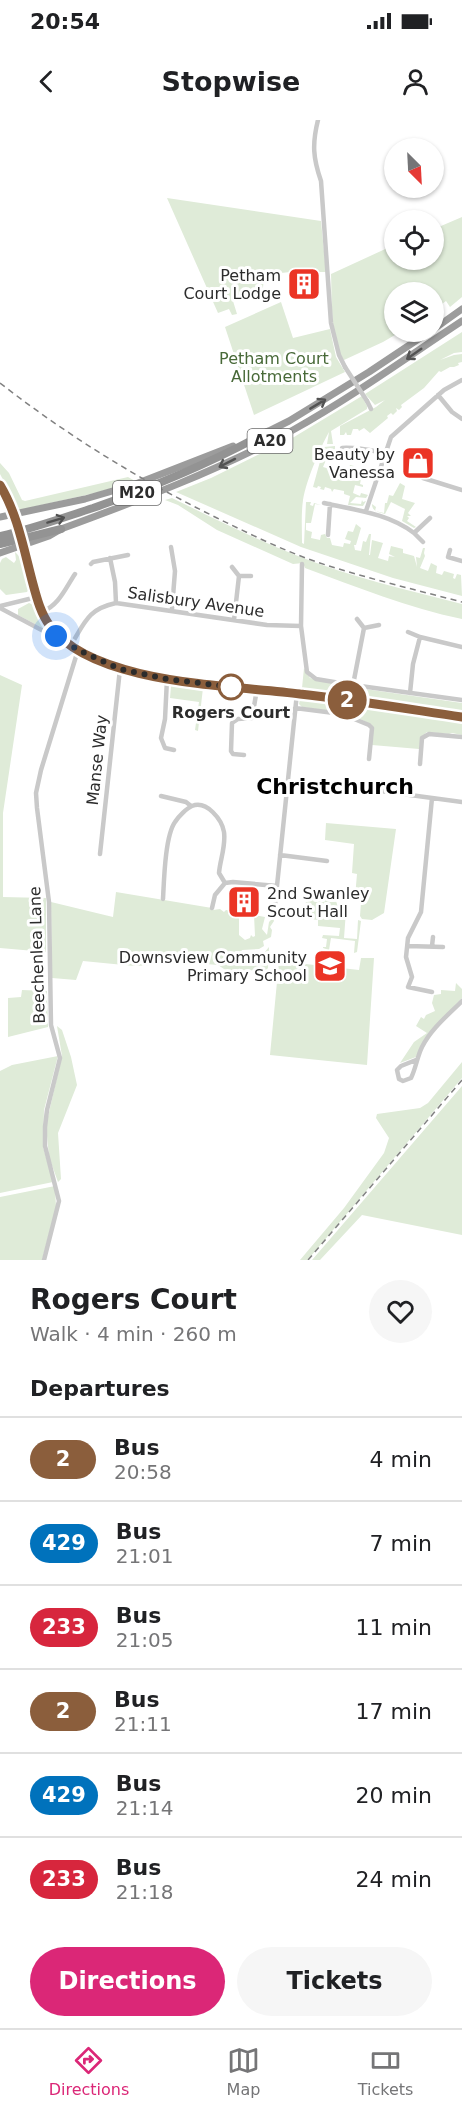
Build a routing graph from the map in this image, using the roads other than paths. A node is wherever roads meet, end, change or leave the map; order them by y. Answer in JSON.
{"nodes":[{"id":1,"x":318,"y":120,"type":"edge"},
{"id":2,"x":462,"y":309,"type":"edge"},
{"id":3,"x":462,"y":321,"type":"edge"},
{"id":4,"x":444,"y":322,"type":"edge"},
{"id":5,"x":414,"y":342,"type":"edge"},
{"id":6,"x":462,"y":380,"type":"edge"},
{"id":7,"x":438,"y":395,"type":"junction"},
{"id":8,"x":371,"y":409,"type":"dead end"},
{"id":9,"x":462,"y":419,"type":"edge"},
{"id":10,"x":267,"y":432,"type":"junction"},
{"id":11,"x":342,"y":453,"type":"dead end"},
{"id":12,"x":384,"y":453,"type":"junction"},
{"id":13,"x":431,"y":457,"type":"dead end"},
{"id":14,"x":375,"y":481,"type":"junction"},
{"id":15,"x":0,"y":485,"type":"edge"},
{"id":16,"x":381,"y":486,"type":"dead end"},
{"id":17,"x":462,"y":490,"type":"edge"},
{"id":18,"x":324,"y":502,"type":"dead end"},
{"id":19,"x":330,"y":504,"type":"junction"},
{"id":20,"x":366,"y":511,"type":"junction"},
{"id":21,"x":0,"y":518,"type":"edge"},
{"id":22,"x":425,"y":519,"type":"dead end"},
{"id":23,"x":61,"y":529,"type":"junction"},
{"id":24,"x":414,"y":533,"type":"junction"},
{"id":25,"x":0,"y":536,"type":"edge"},
{"id":26,"x":328,"y":536,"type":"dead end"},
{"id":27,"x":423,"y":542,"type":"dead end"},
{"id":28,"x":0,"y":544,"type":"edge"},
{"id":29,"x":171,"y":547,"type":"dead end"},
{"id":30,"x":450,"y":550,"type":"dead end"},
{"id":31,"x":0,"y":553,"type":"edge"},
{"id":32,"x":128,"y":555,"type":"dead end"},
{"id":33,"x":110,"y":558,"type":"junction"},
{"id":34,"x":462,"y":561,"type":"edge"},
{"id":35,"x":91,"y":564,"type":"dead end"},
{"id":36,"x":302,"y":564,"type":"dead end"},
{"id":37,"x":232,"y":567,"type":"dead end"},
{"id":38,"x":75,"y":574,"type":"dead end"},
{"id":39,"x":239,"y":576,"type":"junction"},
{"id":40,"x":251,"y":576,"type":"dead end"},
{"id":41,"x":37,"y":597,"type":"junction"},
{"id":42,"x":116,"y":603,"type":"junction"},
{"id":43,"x":0,"y":607,"type":"edge"},
{"id":44,"x":172,"y":609,"type":"junction"},
{"id":45,"x":42,"y":612,"type":"junction"},
{"id":46,"x":357,"y":619,"type":"dead end"},
{"id":47,"x":234,"y":620,"type":"junction"},
{"id":48,"x":379,"y":625,"type":"dead end"},
{"id":49,"x":301,"y":626,"type":"junction"},
{"id":50,"x":364,"y":628,"type":"junction"},
{"id":51,"x":408,"y":632,"type":"dead end"},
{"id":52,"x":58,"y":635,"type":"junction"},
{"id":53,"x":420,"y":637,"type":"junction"},
{"id":54,"x":70,"y":645,"type":"junction"},
{"id":55,"x":462,"y":647,"type":"edge"},
{"id":56,"x":78,"y":650,"type":"junction"},
{"id":57,"x":120,"y":669,"type":"junction"},
{"id":58,"x":167,"y":679,"type":"junction"},
{"id":59,"x":257,"y":689,"type":"junction"},
{"id":60,"x":297,"y":693,"type":"junction"},
{"id":61,"x":410,"y":693,"type":"junction"},
{"id":62,"x":338,"y":699,"type":"junction"},
{"id":63,"x":462,"y":700,"type":"edge"},
{"id":64,"x":295,"y":708,"type":"junction"},
{"id":65,"x":462,"y":717,"type":"edge"},
{"id":66,"x":462,"y":737,"type":"edge"},
{"id":67,"x":174,"y":750,"type":"dead end"},
{"id":68,"x":244,"y":755,"type":"dead end"},
{"id":69,"x":369,"y":759,"type":"dead end"},
{"id":70,"x":420,"y":764,"type":"dead end"},
{"id":71,"x":336,"y":785,"type":"dead end"},
{"id":72,"x":161,"y":796,"type":"dead end"},
{"id":73,"x":432,"y":798,"type":"junction"},
{"id":74,"x":462,"y":802,"type":"edge"},
{"id":75,"x":191,"y":806,"type":"junction"},
{"id":76,"x":100,"y":854,"type":"dead end"},
{"id":77,"x":280,"y":855,"type":"junction"},
{"id":78,"x":327,"y":861,"type":"dead end"},
{"id":79,"x":225,"y":883,"type":"junction"},
{"id":80,"x":277,"y":886,"type":"junction"},
{"id":81,"x":163,"y":899,"type":"dead end"},
{"id":82,"x":275,"y":905,"type":"dead end"},
{"id":83,"x":212,"y":908,"type":"dead end"},
{"id":84,"x":433,"y":937,"type":"dead end"},
{"id":85,"x":408,"y":945,"type":"junction"},
{"id":86,"x":432,"y":946,"type":"junction"},
{"id":87,"x":443,"y":947,"type":"dead end"},
{"id":88,"x":432,"y":992,"type":"dead end"},
{"id":89,"x":462,"y":1001,"type":"edge"},
{"id":90,"x":416,"y":1060,"type":"junction"},
{"id":91,"x":45,"y":1260,"type":"edge"}],
"edges":[{"from":1,"to":8,"type":"street","bridge":true},
{"from":2,"to":4,"type":"highway"},
{"from":3,"to":23,"type":"highway","number":"A20","one_way":true},
{"from":10,"to":5,"type":"highway","number":"A20","one_way":true},
{"from":6,"to":7,"type":"street"},
{"from":7,"to":9,"type":"street"},
{"from":7,"to":12,"type":"street"},
{"from":10,"to":21,"type":"highway","number":"A20"},
{"from":25,"to":10,"type":"highway","number":"M20","one_way":true},
{"from":11,"to":12,"type":"street"},
{"from":12,"to":14,"type":"street"},
{"from":13,"to":17,"type":"street"},
{"from":14,"to":16,"type":"street"},
{"from":14,"to":20,"type":"street"},
{"from":15,"to":41,"type":"main road","bridge":true},
{"from":18,"to":19,"type":"street"},
{"from":19,"to":20,"type":"street"},
{"from":19,"to":26,"type":"street"},
{"from":20,"to":24,"type":"street"},
{"from":22,"to":24,"type":"street"},
{"from":23,"to":28,"type":"highway"},
{"from":23,"to":31,"type":"highway","number":"A20"},
{"from":24,"to":27,"type":"street"},
{"from":29,"to":44,"type":"street"},
{"from":30,"to":34,"type":"street"},
{"from":32,"to":33,"type":"street"},
{"from":33,"to":35,"type":"street"},
{"from":33,"to":42,"type":"street"},
{"from":36,"to":49,"type":"street"},
{"from":37,"to":39,"type":"street"},
{"from":38,"to":45,"type":"street"},
{"from":39,"to":40,"type":"street"},
{"from":39,"to":47,"type":"street"},
{"from":41,"to":43,"type":"street"},
{"from":41,"to":45,"type":"main road"},
{"from":42,"to":44,"type":"street","name":"Salisbury Avenue"},
{"from":42,"to":54,"type":"street","name":"Salisbury Avenue"},
{"from":43,"to":52,"type":"street"},
{"from":44,"to":47,"type":"street","name":"Salisbury Avenue"},
{"from":45,"to":52,"type":"main road"},
{"from":46,"to":50,"type":"street"},
{"from":47,"to":49,"type":"street","name":"Salisbury Avenue"},
{"from":48,"to":50,"type":"street"},
{"from":49,"to":62,"type":"street"},
{"from":50,"to":61,"type":"street"},
{"from":51,"to":53,"type":"street"},
{"from":52,"to":54,"type":"main road"},
{"from":53,"to":55,"type":"street"},
{"from":53,"to":61,"type":"street"},
{"from":54,"to":56,"type":"main road"},
{"from":56,"to":57,"type":"main road"},
{"from":56,"to":91,"type":"street","name":"Beechenlea Lane"},
{"from":57,"to":58,"type":"main road"},
{"from":57,"to":76,"type":"street","name":"Manse Way"},
{"from":58,"to":59,"type":"main road"},
{"from":58,"to":67,"type":"street"},
{"from":59,"to":60,"type":"main road"},
{"from":59,"to":68,"type":"street"},
{"from":60,"to":62,"type":"main road"},
{"from":60,"to":64,"type":"street"},
{"from":61,"to":63,"type":"street"},
{"from":62,"to":65,"type":"main road"},
{"from":64,"to":69,"type":"street"},
{"from":64,"to":77,"type":"street"},
{"from":66,"to":70,"type":"street"},
{"from":71,"to":73,"type":"street"},
{"from":72,"to":75,"type":"street"},
{"from":73,"to":74,"type":"street"},
{"from":73,"to":85,"type":"street"},
{"from":75,"to":79,"type":"street"},
{"from":75,"to":81,"type":"street"},
{"from":77,"to":78,"type":"street"},
{"from":77,"to":80,"type":"street"},
{"from":79,"to":80,"type":"street"},
{"from":79,"to":83,"type":"street"},
{"from":80,"to":82,"type":"street"},
{"from":84,"to":86,"type":"street"},
{"from":85,"to":86,"type":"street"},
{"from":85,"to":88,"type":"street"},
{"from":86,"to":87,"type":"street"},
{"from":89,"to":90,"type":"street"},
{"from":90,"to":90,"type":"street"}]}
